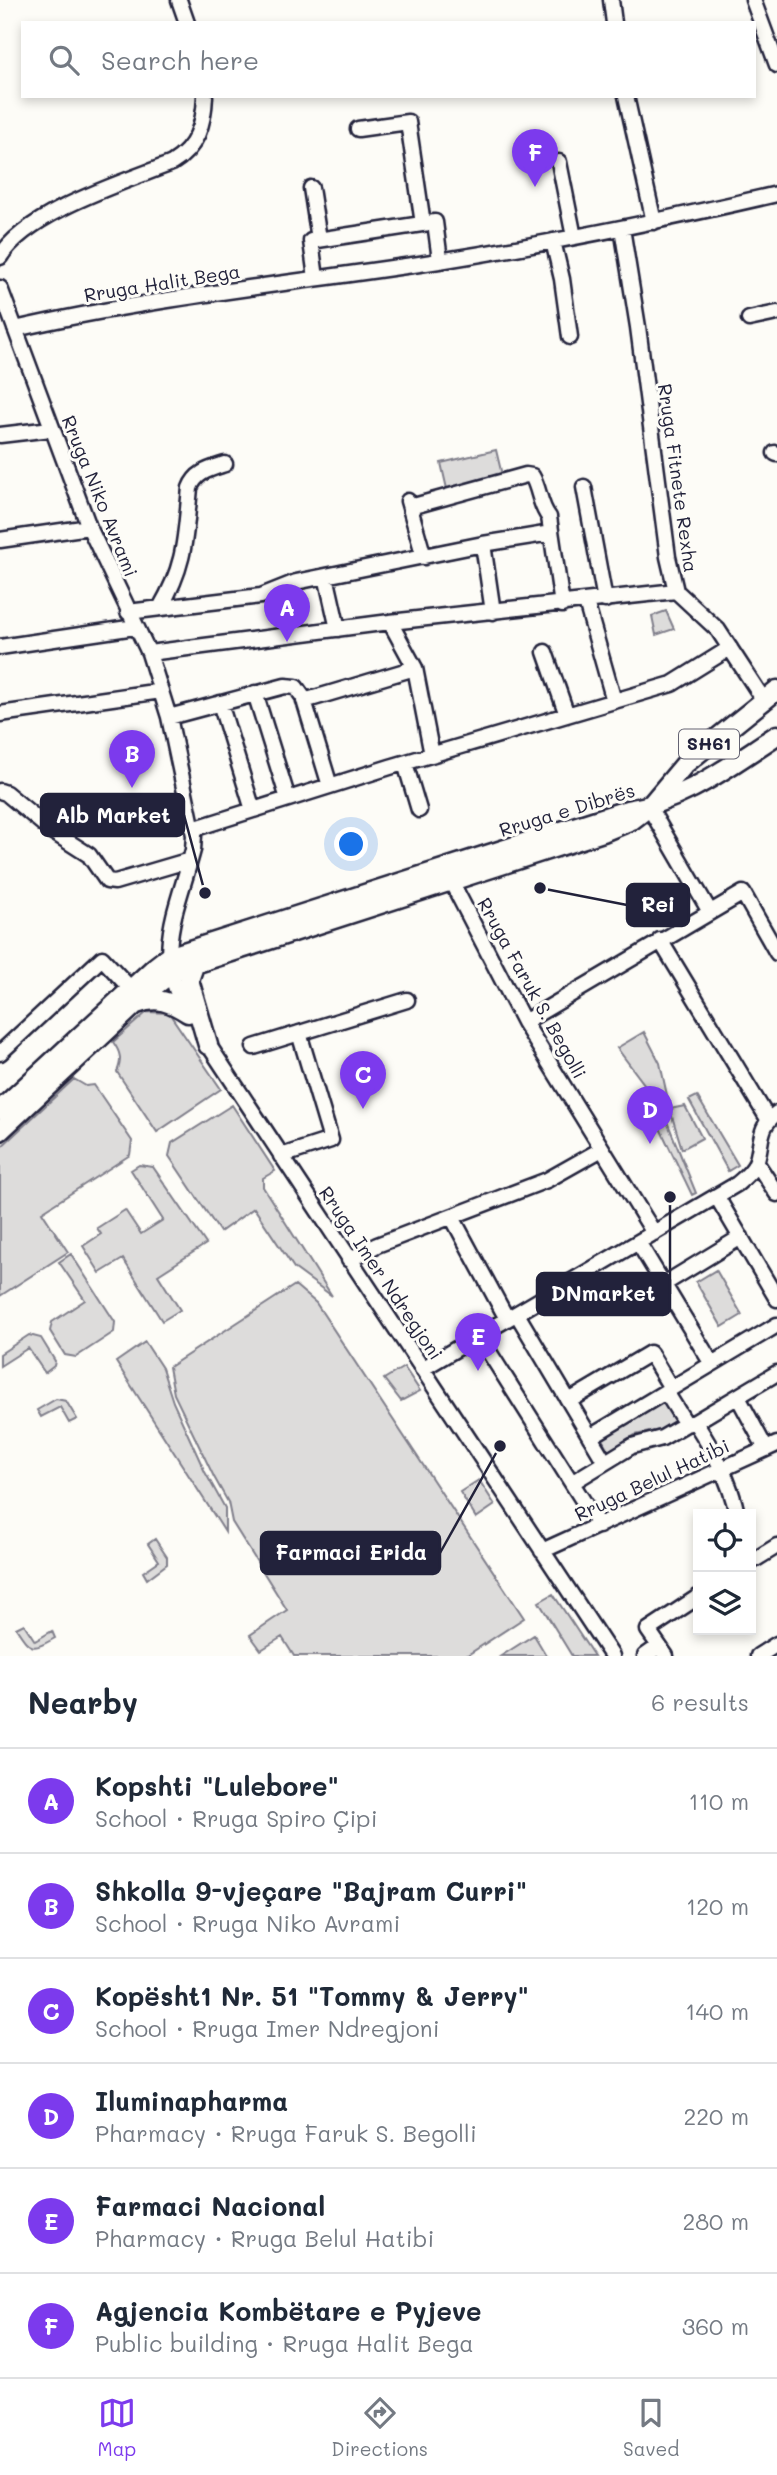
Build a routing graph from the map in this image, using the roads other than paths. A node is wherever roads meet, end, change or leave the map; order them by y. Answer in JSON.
{"nodes":[{"id":1,"x":180,"y":0,"type":"edge"},
{"id":2,"x":611,"y":0,"type":"edge"},
{"id":3,"x":753,"y":0,"type":"edge"},
{"id":4,"x":186,"y":21,"type":"edge"},
{"id":5,"x":614,"y":21,"type":"edge"},
{"id":6,"x":777,"y":65,"type":"edge"},
{"id":7,"x":205,"y":98,"type":"edge"},
{"id":8,"x":626,"y":98,"type":"edge"},
{"id":9,"x":358,"y":129,"type":"dead end"},
{"id":10,"x":559,"y":162,"type":"dead end"},
{"id":11,"x":311,"y":188,"type":"dead end"},
{"id":12,"x":777,"y":194,"type":"edge"},
{"id":13,"x":654,"y":222,"type":"junction"},
{"id":14,"x":423,"y":224,"type":"junction"},
{"id":15,"x":622,"y":228,"type":"junction"},
{"id":16,"x":574,"y":237,"type":"junction"},
{"id":17,"x":318,"y":239,"type":"junction"},
{"id":18,"x":553,"y":241,"type":"junction"},
{"id":19,"x":0,"y":257,"type":"edge"},
{"id":20,"x":440,"y":260,"type":"junction"},
{"id":21,"x":316,"y":278,"type":"junction"},
{"id":22,"x":0,"y":288,"type":"edge"},
{"id":23,"x":777,"y":313,"type":"edge"},
{"id":24,"x":749,"y":319,"type":"dead end"},
{"id":25,"x":9,"y":324,"type":"edge"},
{"id":26,"x":570,"y":337,"type":"dead end"},
{"id":27,"x":51,"y":429,"type":"junction"},
{"id":28,"x":0,"y":435,"type":"edge"},
{"id":29,"x":225,"y":464,"type":"dead end"},
{"id":30,"x":584,"y":487,"type":"dead end"},
{"id":31,"x":89,"y":527,"type":"junction"},
{"id":32,"x":551,"y":533,"type":"junction"},
{"id":33,"x":0,"y":540,"type":"edge"},
{"id":34,"x":483,"y":544,"type":"junction"},
{"id":35,"x":424,"y":557,"type":"junction"},
{"id":36,"x":326,"y":576,"type":"junction"},
{"id":37,"x":676,"y":591,"type":"junction"},
{"id":38,"x":605,"y":600,"type":"junction"},
{"id":39,"x":586,"y":602,"type":"junction"},
{"id":40,"x":562,"y":605,"type":"junction"},
{"id":41,"x":160,"y":608,"type":"junction"},
{"id":42,"x":128,"y":612,"type":"junction"},
{"id":43,"x":493,"y":612,"type":"junction"},
{"id":44,"x":390,"y":622,"type":"junction"},
{"id":45,"x":135,"y":627,"type":"junction"},
{"id":46,"x":338,"y":629,"type":"junction"},
{"id":47,"x":0,"y":647,"type":"edge"},
{"id":48,"x":730,"y":648,"type":"junction"},
{"id":49,"x":545,"y":652,"type":"dead end"},
{"id":50,"x":149,"y":653,"type":"junction"},
{"id":51,"x":415,"y":668,"type":"junction"},
{"id":52,"x":161,"y":691,"type":"junction"},
{"id":53,"x":255,"y":693,"type":"junction"},
{"id":54,"x":771,"y":696,"type":"edge"},
{"id":55,"x":304,"y":701,"type":"junction"},
{"id":56,"x":614,"y":701,"type":"junction"},
{"id":57,"x":220,"y":703,"type":"junction"},
{"id":58,"x":0,"y":714,"type":"edge"},
{"id":59,"x":567,"y":715,"type":"junction"},
{"id":60,"x":169,"y":717,"type":"junction"},
{"id":61,"x":777,"y":735,"type":"edge"},
{"id":62,"x":432,"y":755,"type":"junction"},
{"id":63,"x":405,"y":763,"type":"junction"},
{"id":64,"x":330,"y":786,"type":"junction"},
{"id":65,"x":0,"y":791,"type":"edge"},
{"id":66,"x":288,"y":799,"type":"junction"},
{"id":67,"x":649,"y":807,"type":"junction"},
{"id":68,"x":253,"y":810,"type":"junction"},
{"id":69,"x":419,"y":810,"type":"dead end"},
{"id":70,"x":193,"y":828,"type":"junction"},
{"id":71,"x":190,"y":860,"type":"junction"},
{"id":72,"x":451,"y":881,"type":"junction"},
{"id":73,"x":710,"y":912,"type":"junction"},
{"id":74,"x":660,"y":940,"type":"junction"},
{"id":75,"x":777,"y":953,"type":"edge"},
{"id":76,"x":195,"y":963,"type":"junction"},
{"id":77,"x":169,"y":965,"type":"junction"},
{"id":78,"x":134,"y":996,"type":"junction"},
{"id":79,"x":407,"y":1000,"type":"dead end"},
{"id":80,"x":188,"y":1013,"type":"junction"},
{"id":81,"x":524,"y":1022,"type":"junction"},
{"id":82,"x":299,"y":1033,"type":"junction"},
{"id":83,"x":208,"y":1045,"type":"junction"},
{"id":84,"x":254,"y":1047,"type":"dead end"},
{"id":85,"x":0,"y":1053,"type":"edge"},
{"id":86,"x":0,"y":1110,"type":"edge"},
{"id":87,"x":772,"y":1116,"type":"edge"},
{"id":88,"x":0,"y":1131,"type":"edge"},
{"id":89,"x":603,"y":1149,"type":"junction"},
{"id":90,"x":281,"y":1156,"type":"junction"},
{"id":91,"x":756,"y":1162,"type":"junction"},
{"id":92,"x":777,"y":1194,"type":"edge"},
{"id":93,"x":717,"y":1197,"type":"junction"},
{"id":94,"x":452,"y":1217,"type":"junction"},
{"id":95,"x":654,"y":1233,"type":"junction"},
{"id":96,"x":741,"y":1237,"type":"junction"},
{"id":97,"x":638,"y":1242,"type":"junction"},
{"id":98,"x":349,"y":1260,"type":"junction"},
{"id":99,"x":664,"y":1284,"type":"junction"},
{"id":100,"x":777,"y":1299,"type":"edge"},
{"id":101,"x":512,"y":1316,"type":"junction"},
{"id":102,"x":777,"y":1325,"type":"edge"},
{"id":103,"x":479,"y":1336,"type":"junction"},
{"id":104,"x":712,"y":1364,"type":"junction"},
{"id":105,"x":422,"y":1369,"type":"junction"},
{"id":106,"x":777,"y":1373,"type":"edge"},
{"id":107,"x":668,"y":1390,"type":"junction"},
{"id":108,"x":737,"y":1397,"type":"junction"},
{"id":109,"x":569,"y":1401,"type":"junction"},
{"id":110,"x":690,"y":1423,"type":"junction"},
{"id":111,"x":590,"y":1437,"type":"junction"},
{"id":112,"x":771,"y":1447,"type":"edge"},
{"id":113,"x":605,"y":1462,"type":"junction"},
{"id":114,"x":722,"y":1469,"type":"junction"},
{"id":115,"x":573,"y":1482,"type":"junction"},
{"id":116,"x":736,"y":1509,"type":"edge"},
{"id":117,"x":599,"y":1526,"type":"junction"},
{"id":118,"x":777,"y":1545,"type":"edge"},
{"id":119,"x":542,"y":1551,"type":"junction"},
{"id":120,"x":756,"y":1559,"type":"edge"},
{"id":121,"x":693,"y":1600,"type":"edge"},
{"id":122,"x":777,"y":1644,"type":"edge"},
{"id":123,"x":662,"y":1651,"type":"edge"},
{"id":124,"x":612,"y":1656,"type":"edge"},
{"id":125,"x":645,"y":1656,"type":"edge"},
{"id":126,"x":759,"y":1656,"type":"edge"}],
"edges":[{"from":1,"to":4,"type":"street"},
{"from":2,"to":5,"type":"street"},
{"from":3,"to":6,"type":"street"},
{"from":7,"to":19,"type":"street"},
{"from":8,"to":13,"type":"street"},
{"from":9,"to":14,"type":"street"},
{"from":10,"to":16,"type":"street"},
{"from":11,"to":17,"type":"street"},
{"from":12,"to":13,"type":"street","name":"Rruga Halit Bega"},
{"from":13,"to":15,"type":"street","name":"Rruga Halit Bega"},
{"from":14,"to":17,"type":"street"},
{"from":14,"to":20,"type":"street"},
{"from":15,"to":16,"type":"street","name":"Rruga Halit Bega"},
{"from":15,"to":37,"type":"street","name":"Rruga Fitnete Rexha"},
{"from":16,"to":18,"type":"street","name":"Rruga Halit Bega"},
{"from":17,"to":21,"type":"street"},
{"from":18,"to":20,"type":"street","name":"Rruga Halit Bega"},
{"from":18,"to":26,"type":"street"},
{"from":20,"to":21,"type":"street","name":"Rruga Halit Bega"},
{"from":21,"to":25,"type":"street","name":"Rruga Halit Bega"},
{"from":22,"to":25,"type":"street","name":"Rruga Niko Avrami"},
{"from":23,"to":24,"type":"street"},
{"from":25,"to":27,"type":"street","name":"Rruga Niko Avrami"},
{"from":27,"to":28,"type":"street"},
{"from":27,"to":31,"type":"street","name":"Rruga Niko Avrami"},
{"from":29,"to":41,"type":"street"},
{"from":30,"to":38,"type":"street"},
{"from":31,"to":33,"type":"street"},
{"from":31,"to":42,"type":"street","name":"Rruga Niko Avrami"},
{"from":32,"to":34,"type":"street"},
{"from":32,"to":35,"type":"street"},
{"from":32,"to":40,"type":"street"},
{"from":34,"to":35,"type":"street"},
{"from":34,"to":43,"type":"street"},
{"from":35,"to":36,"type":"street"},
{"from":36,"to":41,"type":"street"},
{"from":36,"to":46,"type":"street"},
{"from":37,"to":38,"type":"street"},
{"from":37,"to":48,"type":"street","name":"Rruga Fitnete Rexha"},
{"from":38,"to":39,"type":"street"},
{"from":39,"to":40,"type":"street"},
{"from":39,"to":56,"type":"street"},
{"from":40,"to":43,"type":"street"},
{"from":41,"to":42,"type":"street"},
{"from":42,"to":45,"type":"street","name":"Rruga Niko Avrami"},
{"from":43,"to":44,"type":"street"},
{"from":44,"to":46,"type":"street"},
{"from":44,"to":51,"type":"street"},
{"from":45,"to":47,"type":"street"},
{"from":45,"to":50,"type":"street","name":"Rruga Niko Avrami"},
{"from":46,"to":50,"type":"street"},
{"from":48,"to":54,"type":"street","name":"Rruga Fitnete Rexha"},
{"from":48,"to":56,"type":"street"},
{"from":49,"to":59,"type":"street"},
{"from":50,"to":52,"type":"street","name":"Rruga Niko Avrami"},
{"from":51,"to":55,"type":"street"},
{"from":51,"to":62,"type":"street"},
{"from":52,"to":58,"type":"street"},
{"from":52,"to":60,"type":"street","name":"Rruga Niko Avrami"},
{"from":53,"to":55,"type":"street"},
{"from":53,"to":57,"type":"street"},
{"from":53,"to":66,"type":"street"},
{"from":54,"to":67,"type":"main road","number":"SH61"},
{"from":55,"to":64,"type":"street"},
{"from":56,"to":59,"type":"street"},
{"from":57,"to":60,"type":"street"},
{"from":57,"to":68,"type":"street"},
{"from":59,"to":62,"type":"street"},
{"from":60,"to":70,"type":"street","name":"Rruga Niko Avrami"},
{"from":61,"to":67,"type":"main road"},
{"from":62,"to":63,"type":"street"},
{"from":63,"to":64,"type":"street"},
{"from":63,"to":69,"type":"street"},
{"from":64,"to":66,"type":"street"},
{"from":65,"to":71,"type":"street"},
{"from":66,"to":68,"type":"street"},
{"from":67,"to":72,"type":"main road","name":"Rruga e Dibrës"},
{"from":67,"to":73,"type":"street"},
{"from":67,"to":77,"type":"main road","name":"Rruga e Dibrës"},
{"from":68,"to":70,"type":"street"},
{"from":70,"to":71,"type":"street","name":"Rruga Niko Avrami"},
{"from":71,"to":77,"type":"street","name":"Rruga Niko Avrami"},
{"from":72,"to":76,"type":"main road","name":"Rruga e Dibrës"},
{"from":72,"to":81,"type":"street","name":"Rruga Faruk S. Begolli"},
{"from":73,"to":74,"type":"street"},
{"from":73,"to":75,"type":"street"},
{"from":74,"to":81,"type":"street"},
{"from":74,"to":87,"type":"street"},
{"from":76,"to":77,"type":"main road","name":"Rruga e Dibrës"},
{"from":76,"to":83,"type":"main road"},
{"from":77,"to":78,"type":"main road","name":"Rruga e Dibrës"},
{"from":77,"to":80,"type":"street","name":"Rruga Imer Ndregjoni"},
{"from":78,"to":80,"type":"main road"},
{"from":78,"to":85,"type":"street"},
{"from":78,"to":86,"type":"main road","name":"Rruga e Dibrës"},
{"from":78,"to":88,"type":"main road","name":"Rruga e Dibrës"},
{"from":79,"to":82,"type":"street"},
{"from":80,"to":83,"type":"street","name":"Rruga Imer Ndregjoni"},
{"from":81,"to":89,"type":"street","name":"Rruga Faruk S. Begolli"},
{"from":82,"to":84,"type":"street"},
{"from":82,"to":90,"type":"street"},
{"from":83,"to":90,"type":"street","name":"Rruga Imer Ndregjoni"},
{"from":87,"to":91,"type":"street"},
{"from":89,"to":94,"type":"street"},
{"from":89,"to":95,"type":"street","name":"Rruga Faruk S. Begolli"},
{"from":90,"to":98,"type":"street","name":"Rruga Imer Ndregjoni"},
{"from":91,"to":92,"type":"street"},
{"from":91,"to":93,"type":"street"},
{"from":93,"to":95,"type":"street"},
{"from":93,"to":96,"type":"street"},
{"from":94,"to":98,"type":"street"},
{"from":94,"to":101,"type":"street"},
{"from":95,"to":97,"type":"street"},
{"from":96,"to":99,"type":"street"},
{"from":96,"to":100,"type":"street"},
{"from":97,"to":99,"type":"street"},
{"from":97,"to":101,"type":"street"},
{"from":98,"to":105,"type":"street","name":"Rruga Imer Ndregjoni"},
{"from":99,"to":104,"type":"street"},
{"from":101,"to":103,"type":"street"},
{"from":101,"to":109,"type":"street"},
{"from":102,"to":104,"type":"street"},
{"from":103,"to":105,"type":"street"},
{"from":103,"to":115,"type":"street"},
{"from":104,"to":107,"type":"street"},
{"from":105,"to":119,"type":"street","name":"Rruga Imer Ndregjoni"},
{"from":106,"to":108,"type":"street"},
{"from":107,"to":109,"type":"street"},
{"from":107,"to":110,"type":"street"},
{"from":107,"to":111,"type":"street"},
{"from":108,"to":110,"type":"street"},
{"from":108,"to":112,"type":"street"},
{"from":109,"to":111,"type":"street"},
{"from":110,"to":113,"type":"street"},
{"from":110,"to":114,"type":"street"},
{"from":111,"to":113,"type":"street"},
{"from":112,"to":114,"type":"street","name":"Rruga Belul Hatibi"},
{"from":113,"to":115,"type":"street"},
{"from":114,"to":116,"type":"street"},
{"from":114,"to":117,"type":"street","name":"Rruga Belul Hatibi"},
{"from":115,"to":117,"type":"street"},
{"from":117,"to":119,"type":"street","name":"Rruga Belul Hatibi"},
{"from":118,"to":120,"type":"street"},
{"from":119,"to":124,"type":"street","name":"Rruga Imer Ndregjoni"},
{"from":121,"to":123,"type":"street"},
{"from":122,"to":126,"type":"street"},
{"from":123,"to":125,"type":"street"}]}
